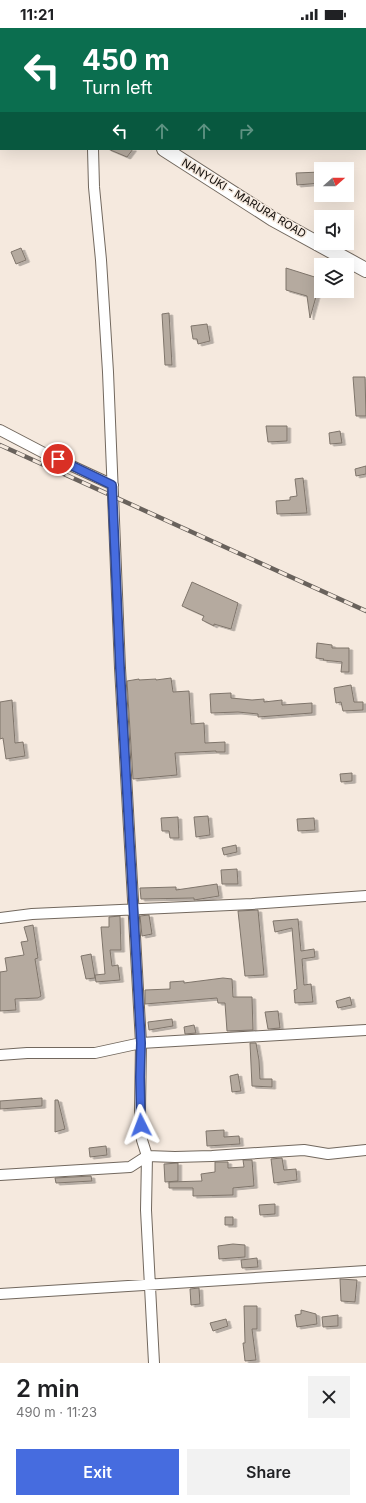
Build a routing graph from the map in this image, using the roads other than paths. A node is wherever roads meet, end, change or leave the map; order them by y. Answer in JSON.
{"nodes":[{"id":1,"x":93,"y":150,"type":"edge"},
{"id":2,"x":172,"y":151,"type":"edge"},
{"id":3,"x":366,"y":270,"type":"edge"},
{"id":4,"x":0,"y":430,"type":"edge"},
{"id":5,"x":112,"y":485,"type":"junction"},
{"id":6,"x":366,"y":896,"type":"edge"},
{"id":7,"x":134,"y":908,"type":"junction"},
{"id":8,"x":0,"y":918,"type":"edge"},
{"id":9,"x":366,"y":1030,"type":"edge"},
{"id":10,"x":141,"y":1043,"type":"junction"},
{"id":11,"x":0,"y":1055,"type":"edge"},
{"id":12,"x":366,"y":1150,"type":"edge"},
{"id":13,"x":147,"y":1156,"type":"junction"},
{"id":14,"x":0,"y":1175,"type":"edge"},
{"id":15,"x":366,"y":1271,"type":"edge"},
{"id":16,"x":150,"y":1283,"type":"junction"},
{"id":17,"x":0,"y":1294,"type":"edge"},
{"id":18,"x":154,"y":1363,"type":"edge"}],
"edges":[{"from":1,"to":5,"type":"street"},
{"from":2,"to":3,"type":"street","name":"NANYUKI - MARURA ROAD"},
{"from":4,"to":5,"type":"street"},
{"from":5,"to":7,"type":"street"},
{"from":6,"to":7,"type":"street"},
{"from":7,"to":8,"type":"street"},
{"from":7,"to":10,"type":"street"},
{"from":9,"to":10,"type":"street"},
{"from":10,"to":11,"type":"street"},
{"from":10,"to":13,"type":"street"},
{"from":12,"to":13,"type":"street"},
{"from":13,"to":14,"type":"street"},
{"from":13,"to":16,"type":"street"},
{"from":15,"to":16,"type":"street"},
{"from":16,"to":17,"type":"street"},
{"from":16,"to":18,"type":"street"}]}
